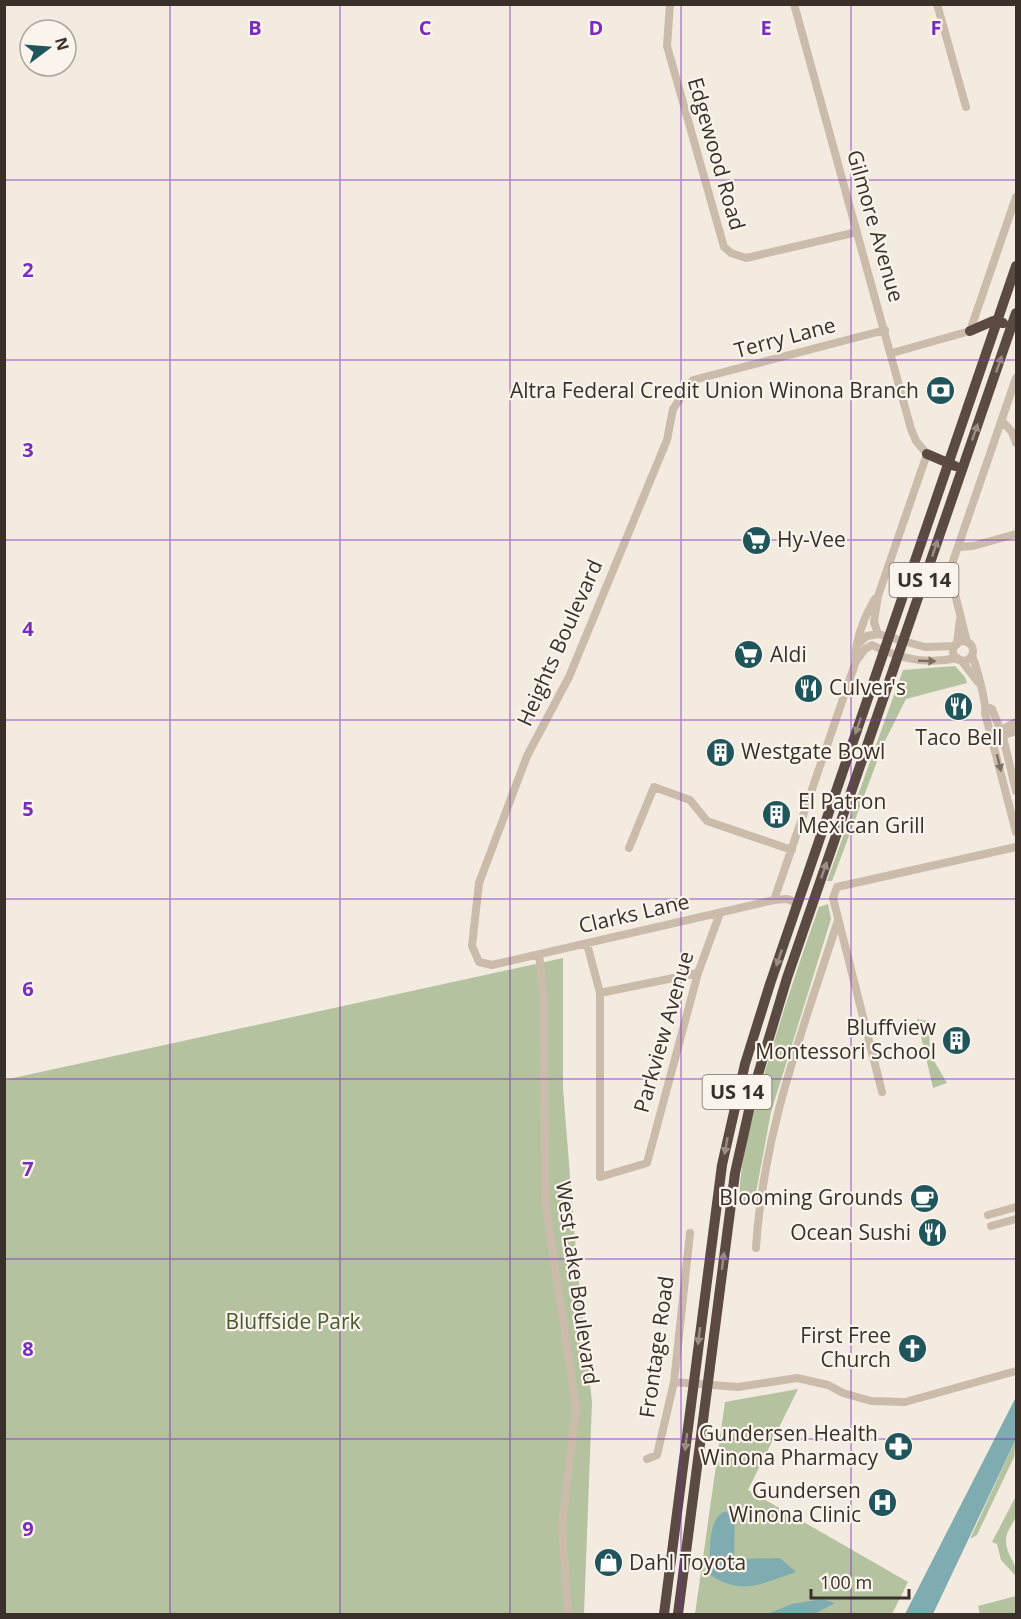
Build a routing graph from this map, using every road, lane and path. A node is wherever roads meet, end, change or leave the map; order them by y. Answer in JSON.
{"nodes":[{"id":1,"x":670,"y":4,"type":"edge"},
{"id":2,"x":794,"y":4,"type":"edge"},
{"id":3,"x":937,"y":4,"type":"edge"},
{"id":4,"x":966,"y":107,"type":"dead end"},
{"id":5,"x":1017,"y":197,"type":"edge"},
{"id":6,"x":857,"y":232,"type":"junction"},
{"id":7,"x":1017,"y":266,"type":"edge"},
{"id":8,"x":1005,"y":300,"type":"junction"},
{"id":9,"x":1016,"y":317,"type":"edge"},
{"id":10,"x":998,"y":321,"type":"junction"},
{"id":11,"x":885,"y":330,"type":"junction"},
{"id":12,"x":970,"y":332,"type":"junction"},
{"id":13,"x":1007,"y":340,"type":"junction"},
{"id":14,"x":990,"y":344,"type":"junction"},
{"id":15,"x":892,"y":354,"type":"junction"},
{"id":16,"x":1017,"y":378,"type":"edge"},
{"id":17,"x":693,"y":380,"type":"joint"},
{"id":18,"x":1002,"y":421,"type":"junction"},
{"id":19,"x":956,"y":442,"type":"junction"},
{"id":20,"x":1017,"y":443,"type":"edge"},
{"id":21,"x":927,"y":454,"type":"junction"},
{"id":22,"x":949,"y":462,"type":"junction"},
{"id":23,"x":964,"y":463,"type":"junction"},
{"id":24,"x":944,"y":476,"type":"junction"},
{"id":25,"x":960,"y":477,"type":"junction"},
{"id":26,"x":1017,"y":534,"type":"edge"},
{"id":27,"x":958,"y":547,"type":"junction"},
{"id":28,"x":878,"y":596,"type":"junction"},
{"id":29,"x":961,"y":618,"type":"junction"},
{"id":30,"x":883,"y":636,"type":"junction"},
{"id":31,"x":967,"y":642,"type":"junction"},
{"id":32,"x":859,"y":643,"type":"junction"},
{"id":33,"x":902,"y":643,"type":"junction"},
{"id":34,"x":956,"y":645,"type":"junction"},
{"id":35,"x":885,"y":651,"type":"junction"},
{"id":36,"x":898,"y":656,"type":"junction"},
{"id":37,"x":972,"y":656,"type":"junction"},
{"id":38,"x":959,"y":659,"type":"junction"},
{"id":39,"x":856,"y":661,"type":"junction"},
{"id":40,"x":978,"y":681,"type":"junction"},
{"id":41,"x":987,"y":707,"type":"junction"},
{"id":42,"x":1017,"y":722,"type":"edge"},
{"id":43,"x":1017,"y":731,"type":"edge"},
{"id":44,"x":1002,"y":733,"type":"junction"},
{"id":45,"x":992,"y":736,"type":"junction"},
{"id":46,"x":1016,"y":789,"type":"edge"},
{"id":47,"x":1017,"y":832,"type":"edge"},
{"id":48,"x":1017,"y":847,"type":"edge"},
{"id":49,"x":630,"y":848,"type":"dead end"},
{"id":50,"x":792,"y":850,"type":"junction"},
{"id":51,"x":774,"y":900,"type":"junction"},
{"id":52,"x":797,"y":903,"type":"junction"},
{"id":53,"x":720,"y":913,"type":"junction"},
{"id":54,"x":838,"y":920,"type":"junction"},
{"id":55,"x":806,"y":926,"type":"junction"},
{"id":56,"x":587,"y":944,"type":"junction"},
{"id":57,"x":539,"y":954,"type":"junction"},
{"id":58,"x":479,"y":962,"type":"joint"},
{"id":59,"x":698,"y":973,"type":"junction"},
{"id":60,"x":600,"y":993,"type":"junction"},
{"id":61,"x":882,"y":1092,"type":"dead end"},
{"id":62,"x":1017,"y":1207,"type":"edge"},
{"id":63,"x":988,"y":1215,"type":"dead end"},
{"id":64,"x":1017,"y":1219,"type":"edge"},
{"id":65,"x":991,"y":1226,"type":"dead end"},
{"id":66,"x":690,"y":1233,"type":"dead end"},
{"id":67,"x":756,"y":1248,"type":"dead end"},
{"id":68,"x":1017,"y":1371,"type":"edge"},
{"id":69,"x":674,"y":1382,"type":"junction"},
{"id":70,"x":693,"y":1384,"type":"junction"},
{"id":71,"x":708,"y":1386,"type":"junction"},
{"id":72,"x":647,"y":1459,"type":"dead end"},
{"id":73,"x":568,"y":1614,"type":"edge"},
{"id":74,"x":664,"y":1614,"type":"edge"},
{"id":75,"x":678,"y":1614,"type":"edge"}],
"edges":[{"from":1,"to":6,"type":"street","name":"Edgewood Road"},
{"from":2,"to":6,"type":"street","name":"Gilmore Avenue"},
{"from":3,"to":4,"type":"street"},
{"from":5,"to":12,"type":"street"},
{"from":6,"to":11,"type":"street","name":"Gilmore Avenue"},
{"from":7,"to":8,"type":"highway"},
{"from":8,"to":9,"type":"highway"},
{"from":8,"to":10,"type":"highway"},
{"from":9,"to":13,"type":"highway","number":"US 14"},
{"from":10,"to":12,"type":"highway"},
{"from":10,"to":13,"type":"highway"},
{"from":10,"to":14,"type":"highway"},
{"from":11,"to":15,"type":"street","name":"Gilmore Avenue"},
{"from":11,"to":17,"type":"street","name":"Terry Lane"},
{"from":12,"to":14,"type":"highway"},
{"from":12,"to":15,"type":"street"},
{"from":23,"to":13,"type":"highway","number":"US 14","one_way":true},
{"from":14,"to":19,"type":"highway"},
{"from":15,"to":21,"type":"street","name":"Gilmore Avenue"},
{"from":16,"to":18,"type":"street"},
{"from":17,"to":58,"type":"street","name":"Heights Boulevard"},
{"from":18,"to":20,"type":"street"},
{"from":18,"to":27,"type":"street"},
{"from":19,"to":22,"type":"highway","number":"US 14"},
{"from":19,"to":23,"type":"highway"},
{"from":21,"to":22,"type":"highway"},
{"from":21,"to":24,"type":"highway"},
{"from":21,"to":28,"type":"street"},
{"from":22,"to":24,"type":"highway","number":"US 14"},
{"from":22,"to":25,"type":"highway"},
{"from":23,"to":25,"type":"highway","number":"US 14"},
{"from":24,"to":30,"type":"highway","number":"US 14"},
{"from":33,"to":25,"type":"highway","number":"US 14","one_way":true},
{"from":26,"to":27,"type":"street"},
{"from":27,"to":29,"type":"street"},
{"from":28,"to":30,"type":"street"},
{"from":28,"to":32,"type":"street"},
{"from":29,"to":31,"type":"street"},
{"from":29,"to":34,"type":"street"},
{"from":30,"to":32,"type":"street"},
{"from":30,"to":33,"type":"street"},
{"from":30,"to":35,"type":"highway","number":"US 14"},
{"from":31,"to":34,"type":"street"},
{"from":31,"to":37,"type":"street"},
{"from":32,"to":39,"type":"street"},
{"from":33,"to":34,"type":"street"},
{"from":33,"to":36,"type":"highway","number":"US 14"},
{"from":34,"to":38,"type":"street"},
{"from":35,"to":36,"type":"street"},
{"from":35,"to":39,"type":"street"},
{"from":35,"to":52,"type":"highway","number":"US 14","one_way":true},
{"from":36,"to":38,"type":"street","one_way":true},
{"from":55,"to":36,"type":"highway","number":"US 14","one_way":true},
{"from":37,"to":38,"type":"street"},
{"from":37,"to":40,"type":"street"},
{"from":38,"to":40,"type":"street"},
{"from":39,"to":50,"type":"street"},
{"from":40,"to":41,"type":"street"},
{"from":41,"to":44,"type":"street"},
{"from":41,"to":45,"type":"street"},
{"from":42,"to":44,"type":"street"},
{"from":43,"to":44,"type":"street"},
{"from":44,"to":45,"type":"street"},
{"from":44,"to":46,"type":"street"},
{"from":45,"to":47,"type":"street","one_way":true},
{"from":48,"to":54,"type":"street"},
{"from":49,"to":50,"type":"street"},
{"from":50,"to":51,"type":"street"},
{"from":51,"to":52,"type":"street","name":"Clarks Lane"},
{"from":51,"to":53,"type":"street","name":"Clarks Lane"},
{"from":52,"to":55,"type":"highway"},
{"from":52,"to":70,"type":"highway","number":"US 14","one_way":true},
{"from":53,"to":56,"type":"street","name":"Clarks Lane"},
{"from":53,"to":59,"type":"street","name":"Parkview Avenue"},
{"from":54,"to":61,"type":"street"},
{"from":54,"to":67,"type":"street"},
{"from":71,"to":55,"type":"highway","number":"US 14","one_way":true},
{"from":56,"to":57,"type":"street","name":"Clarks Lane"},
{"from":56,"to":60,"type":"street"},
{"from":57,"to":58,"type":"street","name":"Clarks Lane"},
{"from":57,"to":73,"type":"street","name":"West Lake Boulevard"},
{"from":59,"to":60,"type":"street"},
{"from":59,"to":60,"type":"street","name":"Parkview Avenue"},
{"from":62,"to":63,"type":"street"},
{"from":64,"to":65,"type":"street"},
{"from":66,"to":69,"type":"street","name":"Frontage Road"},
{"from":68,"to":71,"type":"street"},
{"from":69,"to":70,"type":"street"},
{"from":69,"to":72,"type":"street","name":"Frontage Road"},
{"from":70,"to":71,"type":"street"},
{"from":70,"to":74,"type":"highway","number":"US 14","one_way":true},
{"from":71,"to":75,"type":"highway","number":"US 14"}]}
